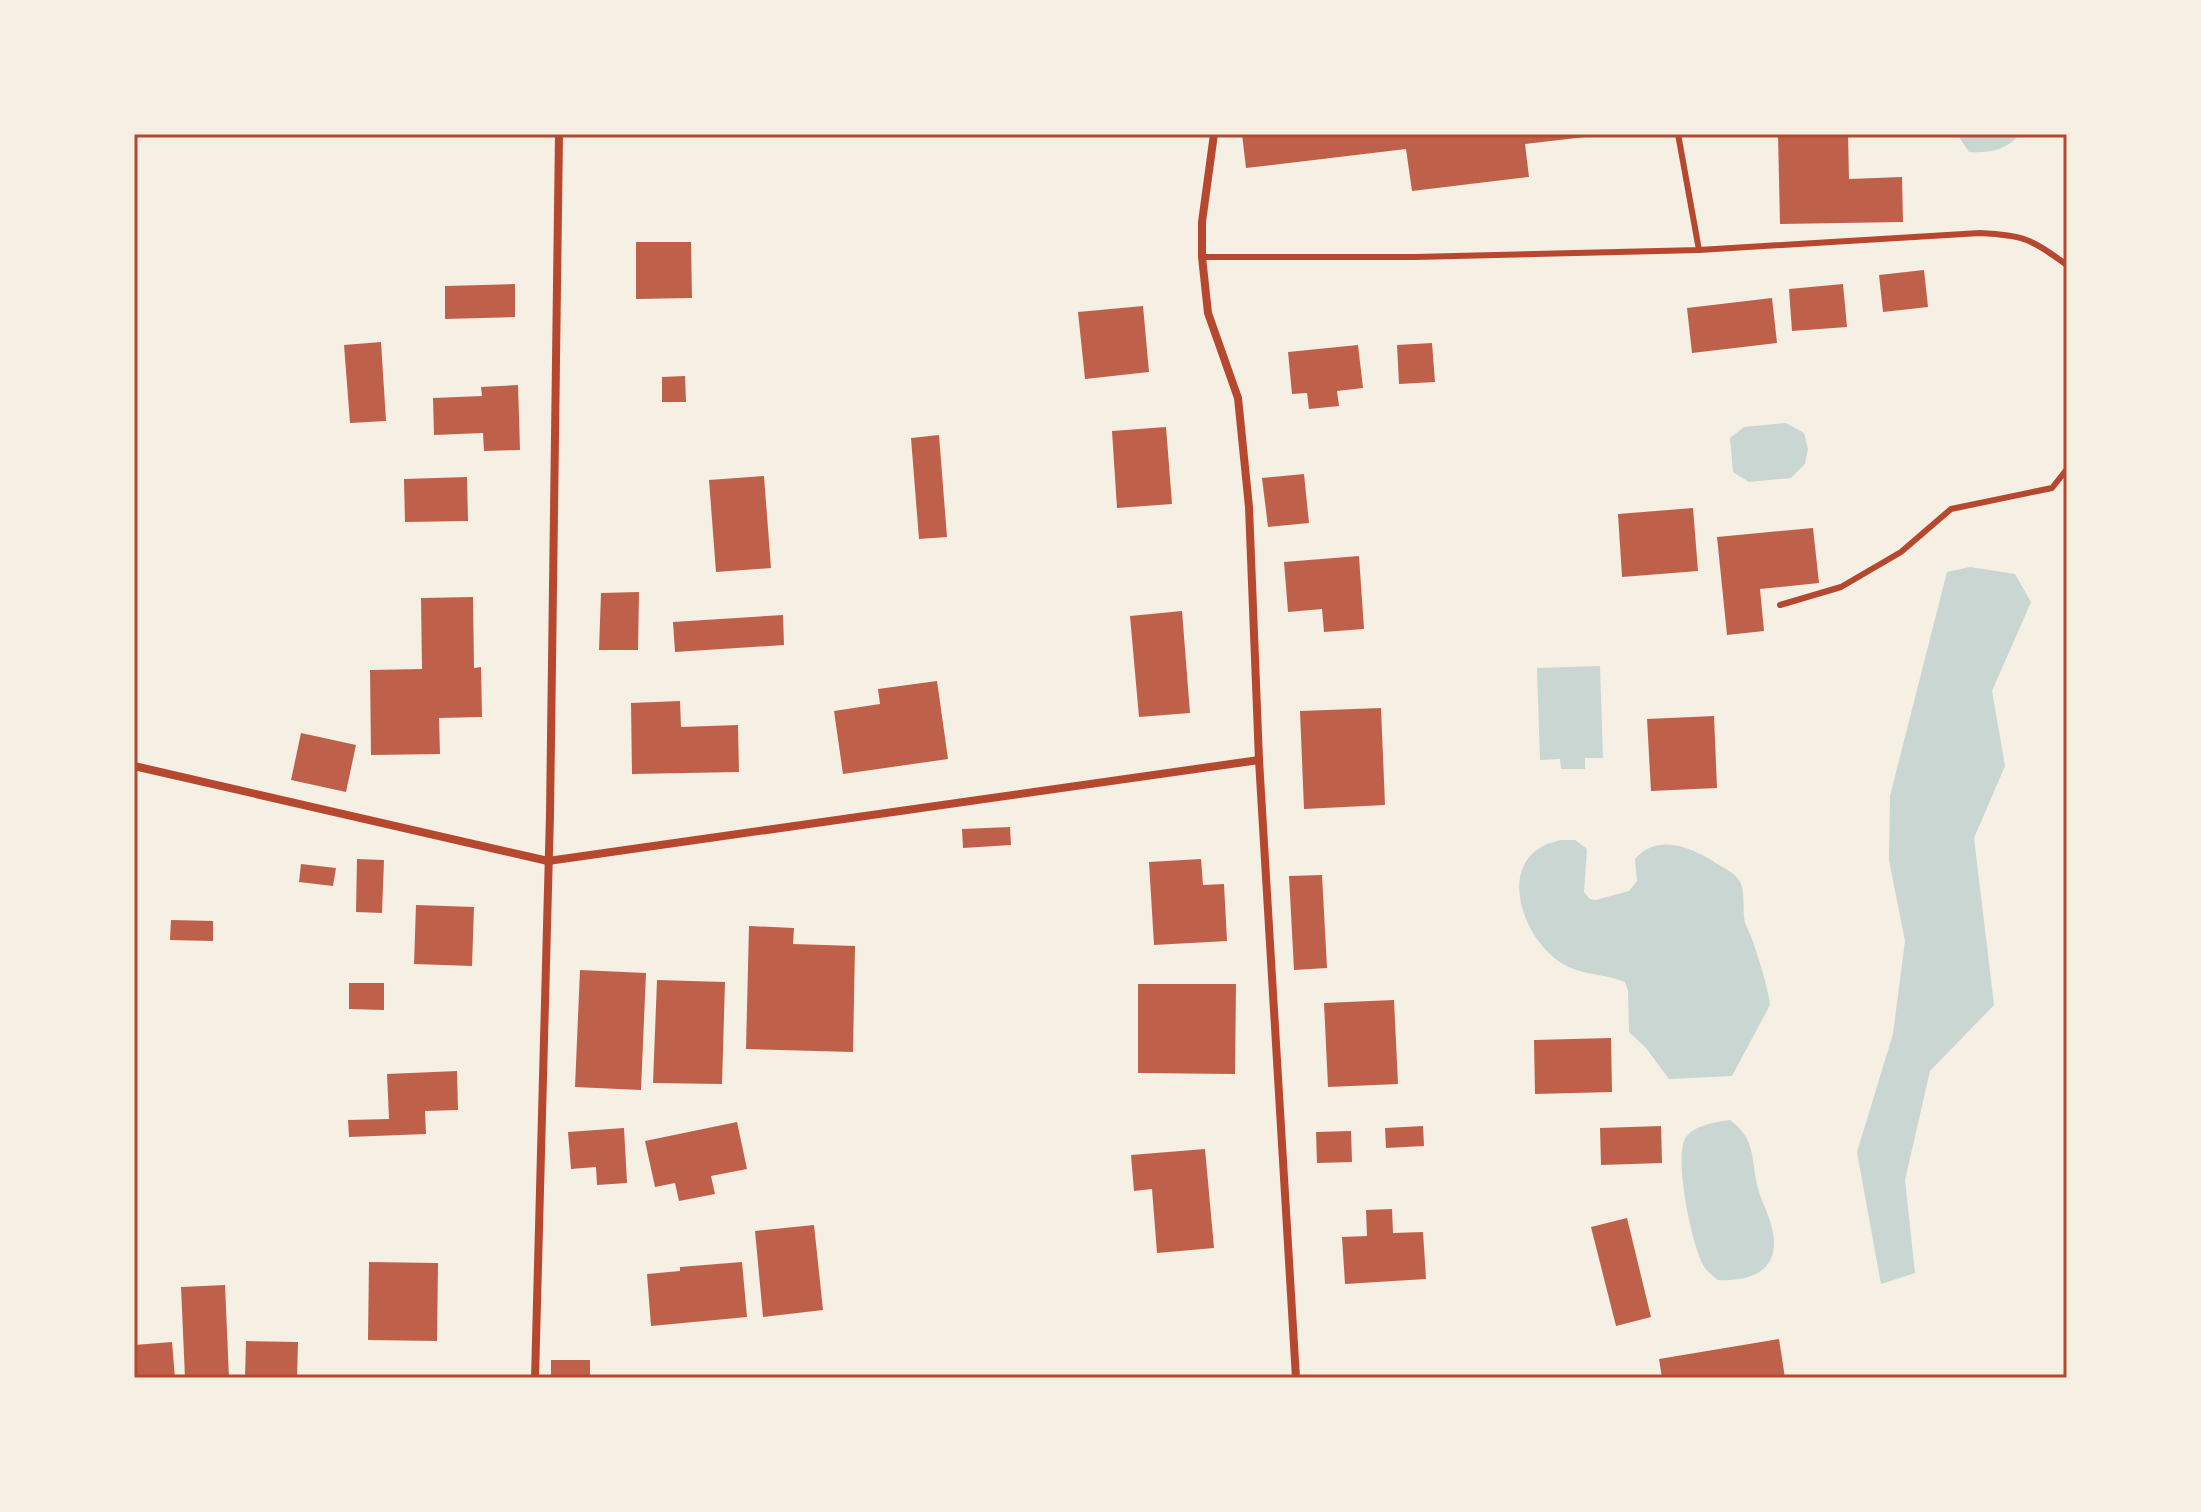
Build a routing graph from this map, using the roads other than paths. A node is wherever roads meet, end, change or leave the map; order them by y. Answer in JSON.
{"nodes":[{"id":1,"x":559,"y":134,"type":"edge"},
{"id":2,"x":1214,"y":134,"type":"edge"},
{"id":3,"x":1678,"y":134,"type":"edge"},
{"id":4,"x":1699,"y":250,"type":"junction"},
{"id":5,"x":1202,"y":257,"type":"junction"},
{"id":6,"x":2067,"y":265,"type":"edge"},
{"id":7,"x":2067,"y":469,"type":"edge"},
{"id":8,"x":1780,"y":605,"type":"dead end"},
{"id":9,"x":1259,"y":760,"type":"junction"},
{"id":10,"x":134,"y":766,"type":"edge"},
{"id":11,"x":548,"y":861,"type":"junction"},
{"id":12,"x":535,"y":1378,"type":"edge"},
{"id":13,"x":1296,"y":1378,"type":"edge"}],
"edges":[{"from":1,"to":11,"type":"street"},
{"from":2,"to":5,"type":"street"},
{"from":3,"to":4,"type":"lane"},
{"from":4,"to":5,"type":"lane"},
{"from":4,"to":6,"type":"lane"},
{"from":5,"to":9,"type":"street"},
{"from":7,"to":8,"type":"lane"},
{"from":9,"to":11,"type":"street"},
{"from":9,"to":13,"type":"street"},
{"from":10,"to":11,"type":"street"},
{"from":11,"to":12,"type":"street"}]}
